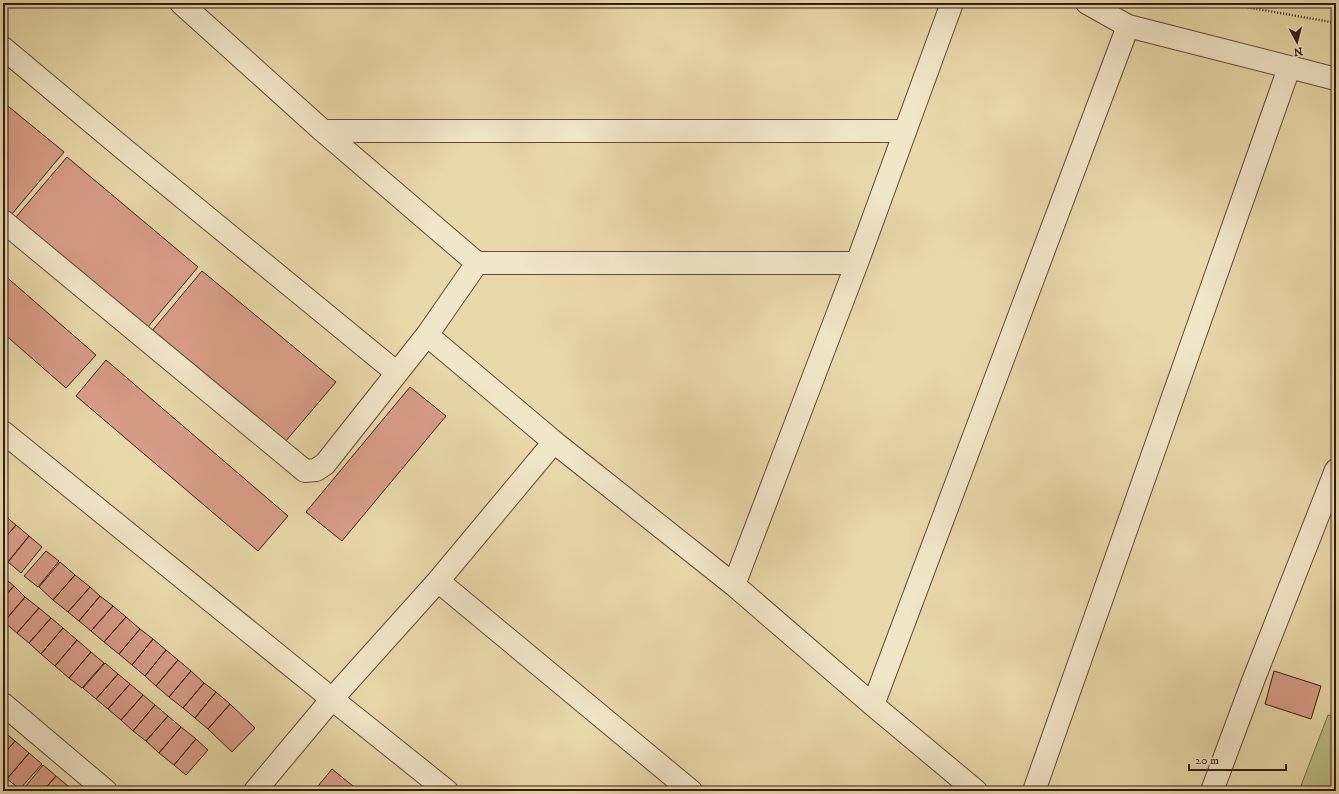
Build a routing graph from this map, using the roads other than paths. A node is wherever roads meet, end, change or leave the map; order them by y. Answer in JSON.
{"nodes":[{"id":1,"x":182,"y":3,"type":"edge"},
{"id":2,"x":952,"y":3,"type":"edge"},
{"id":3,"x":1087,"y":3,"type":"edge"},
{"id":4,"x":1128,"y":26,"type":"junction"},
{"id":5,"x":3,"y":48,"type":"edge"},
{"id":6,"x":1289,"y":68,"type":"junction"},
{"id":7,"x":1336,"y":79,"type":"edge"},
{"id":8,"x":322,"y":131,"type":"junction"},
{"id":9,"x":904,"y":131,"type":"junction"},
{"id":10,"x":3,"y":221,"type":"edge"},
{"id":11,"x":477,"y":263,"type":"junction"},
{"id":12,"x":857,"y":263,"type":"junction"},
{"id":13,"x":427,"y":335,"type":"junction"},
{"id":14,"x":397,"y":374,"type":"junction"},
{"id":15,"x":3,"y":432,"type":"edge"},
{"id":16,"x":554,"y":442,"type":"junction"},
{"id":17,"x":1336,"y":470,"type":"edge"},
{"id":18,"x":438,"y":581,"type":"junction"},
{"id":19,"x":734,"y":585,"type":"junction"},
{"id":20,"x":332,"y":700,"type":"junction"},
{"id":21,"x":3,"y":704,"type":"edge"},
{"id":22,"x":873,"y":705,"type":"junction"},
{"id":23,"x":106,"y":791,"type":"edge"},
{"id":24,"x":255,"y":791,"type":"edge"},
{"id":25,"x":447,"y":791,"type":"edge"},
{"id":26,"x":691,"y":791,"type":"edge"},
{"id":27,"x":976,"y":791,"type":"edge"},
{"id":28,"x":1034,"y":791,"type":"edge"},
{"id":29,"x":1212,"y":791,"type":"edge"}],
"edges":[{"from":1,"to":8,"type":"street"},
{"from":2,"to":9,"type":"street"},
{"from":3,"to":4,"type":"street"},
{"from":4,"to":6,"type":"street"},
{"from":4,"to":22,"type":"street"},
{"from":5,"to":14,"type":"street"},
{"from":6,"to":7,"type":"street"},
{"from":6,"to":28,"type":"street"},
{"from":8,"to":9,"type":"street"},
{"from":8,"to":11,"type":"street"},
{"from":9,"to":12,"type":"street"},
{"from":10,"to":14,"type":"street"},
{"from":11,"to":12,"type":"street"},
{"from":11,"to":13,"type":"street"},
{"from":12,"to":19,"type":"street"},
{"from":13,"to":14,"type":"street"},
{"from":13,"to":16,"type":"street"},
{"from":15,"to":20,"type":"street"},
{"from":16,"to":18,"type":"street"},
{"from":16,"to":19,"type":"street"},
{"from":17,"to":29,"type":"street"},
{"from":18,"to":20,"type":"street"},
{"from":18,"to":26,"type":"street"},
{"from":19,"to":22,"type":"street"},
{"from":20,"to":24,"type":"street"},
{"from":20,"to":25,"type":"street"},
{"from":21,"to":23,"type":"street"},
{"from":22,"to":27,"type":"street"}]}
